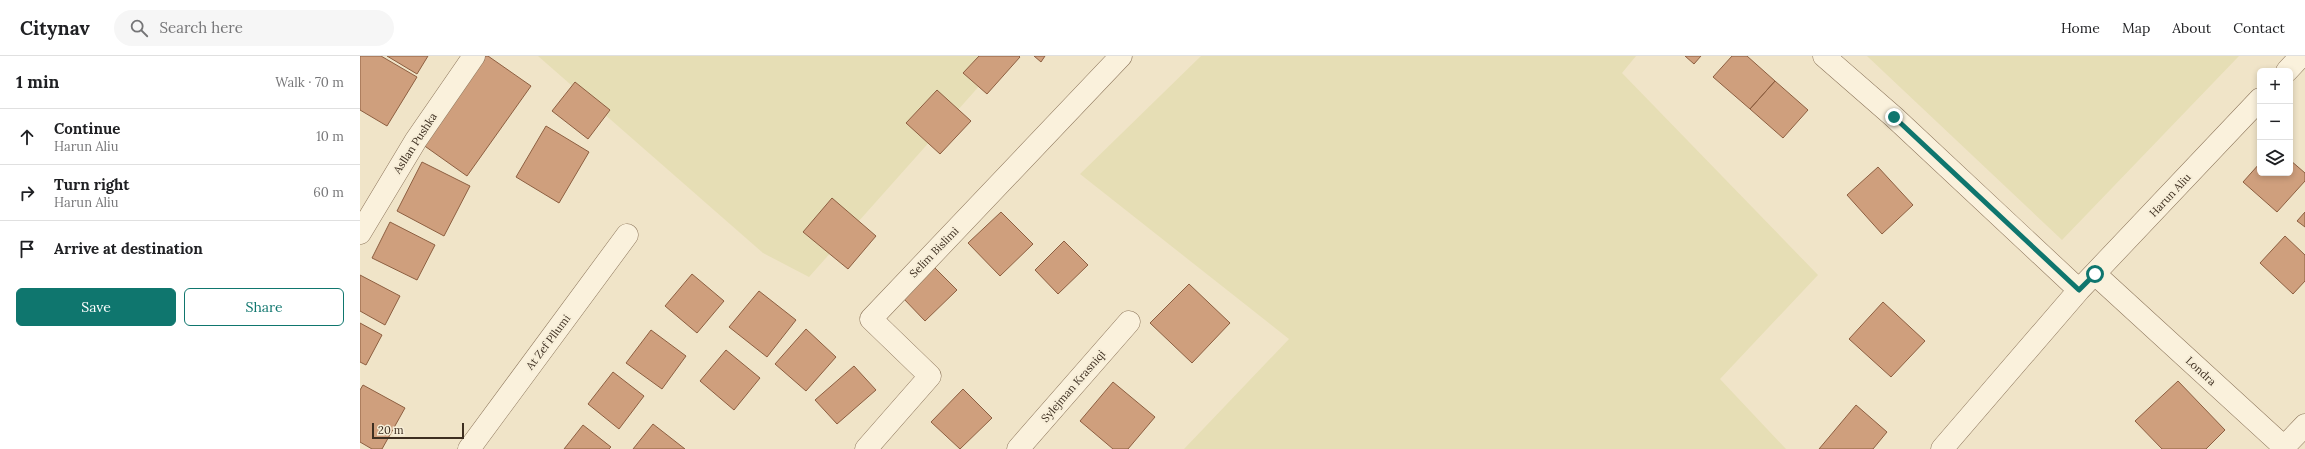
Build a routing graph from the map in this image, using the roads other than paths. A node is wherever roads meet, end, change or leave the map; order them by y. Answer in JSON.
{"nodes":[{"id":1,"x":474,"y":56,"type":"edge"},
{"id":2,"x":1121,"y":56,"type":"edge"},
{"id":3,"x":1824,"y":56,"type":"edge"},
{"id":4,"x":2301,"y":56,"type":"edge"},
{"id":5,"x":2290,"y":68,"type":"edge"},
{"id":6,"x":2257,"y":102,"type":"edge"},
{"id":7,"x":360,"y":233,"type":"edge"},
{"id":8,"x":628,"y":235,"type":"dead end"},
{"id":9,"x":2095,"y":274,"type":"junction"},
{"id":10,"x":2079,"y":290,"type":"junction"},
{"id":11,"x":1129,"y":322,"type":"dead end"},
{"id":12,"x":2305,"y":425,"type":"edge"},
{"id":13,"x":2283,"y":448,"type":"edge"},
{"id":14,"x":469,"y":449,"type":"edge"},
{"id":15,"x":866,"y":449,"type":"edge"},
{"id":16,"x":1018,"y":449,"type":"edge"},
{"id":17,"x":1942,"y":449,"type":"edge"}],
"edges":[{"from":1,"to":7,"type":"street","name":"Asllan Pushka"},
{"from":2,"to":15,"type":"street","name":"Selim Bislimi"},
{"from":3,"to":10,"type":"street"},
{"from":4,"to":5,"type":"street"},
{"from":6,"to":9,"type":"street","name":"Harun Aliu"},
{"from":8,"to":14,"type":"street","name":"At Zef Pllumi"},
{"from":9,"to":10,"type":"street","name":"Harun Aliu"},
{"from":9,"to":13,"type":"street","name":"Londra"},
{"from":10,"to":17,"type":"street","name":"Harun Aliu"},
{"from":11,"to":16,"type":"street","name":"Sylejman Krasniqi"},
{"from":12,"to":13,"type":"street","name":"Londra"}]}
